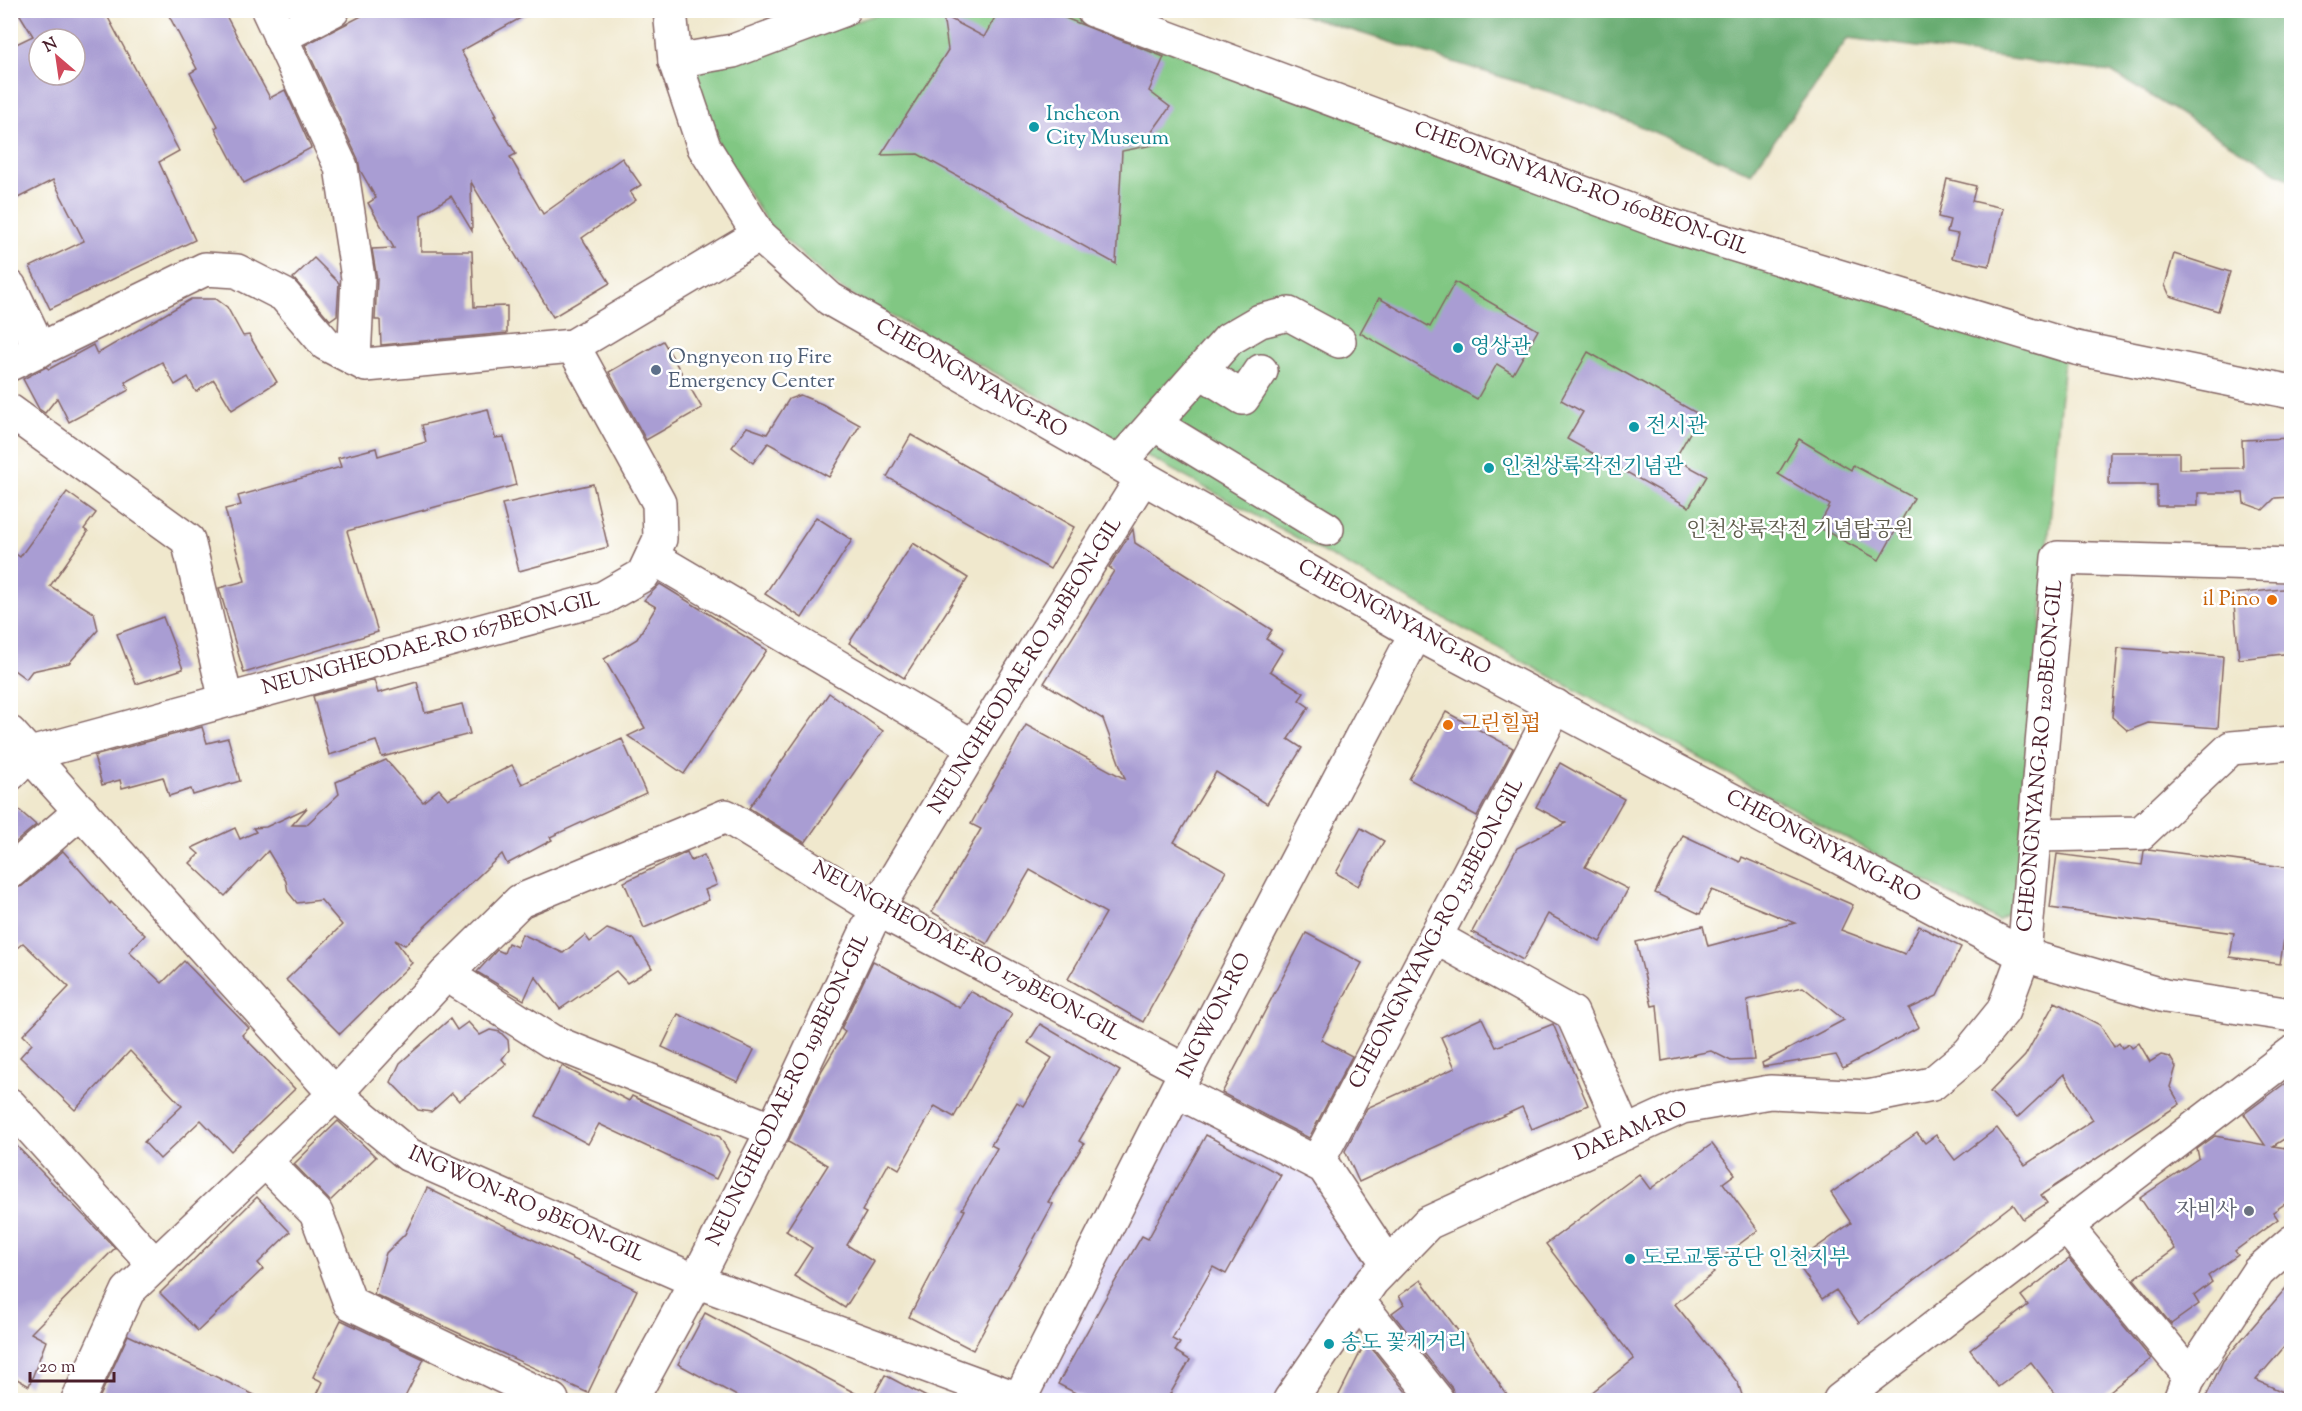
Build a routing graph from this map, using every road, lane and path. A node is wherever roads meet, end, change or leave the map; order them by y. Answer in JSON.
{"nodes":[{"id":1,"x":333,"y":10,"type":"edge"},
{"id":2,"x":670,"y":10,"type":"edge"},
{"id":3,"x":843,"y":10,"type":"edge"},
{"id":4,"x":1093,"y":10,"type":"edge"},
{"id":5,"x":274,"y":24,"type":"edge"},
{"id":6,"x":675,"y":61,"type":"junction"},
{"id":7,"x":759,"y":236,"type":"junction"},
{"id":8,"x":10,"y":287,"type":"edge"},
{"id":9,"x":1339,"y":341,"type":"dead end"},
{"id":10,"x":573,"y":346,"type":"junction"},
{"id":11,"x":40,"y":350,"type":"junction"},
{"id":12,"x":354,"y":359,"type":"junction"},
{"id":13,"x":10,"y":364,"type":"edge"},
{"id":14,"x":1200,"y":371,"type":"junction"},
{"id":15,"x":1261,"y":371,"type":"dead end"},
{"id":16,"x":2292,"y":392,"type":"edge"},
{"id":17,"x":10,"y":411,"type":"edge"},
{"id":18,"x":1154,"y":424,"type":"junction"},
{"id":19,"x":1131,"y":470,"type":"junction"},
{"id":20,"x":1327,"y":529,"type":"dead end"},
{"id":21,"x":652,"y":557,"type":"junction"},
{"id":22,"x":2292,"y":566,"type":"edge"},
{"id":23,"x":1416,"y":633,"type":"junction"},
{"id":24,"x":226,"y":700,"type":"junction"},
{"id":25,"x":1556,"y":706,"type":"junction"},
{"id":26,"x":2292,"y":743,"type":"edge"},
{"id":27,"x":974,"y":747,"type":"junction"},
{"id":28,"x":17,"y":754,"type":"edge"},
{"id":29,"x":81,"y":811,"type":"junction"},
{"id":30,"x":2035,"y":835,"type":"junction"},
{"id":31,"x":10,"y":872,"type":"edge"},
{"id":32,"x":877,"y":909,"type":"junction"},
{"id":33,"x":1435,"y":938,"type":"junction"},
{"id":34,"x":2024,"y":955,"type":"junction"},
{"id":35,"x":446,"y":974,"type":"junction"},
{"id":36,"x":2292,"y":1016,"type":"edge"},
{"id":37,"x":2292,"y":1053,"type":"edge"},
{"id":38,"x":1181,"y":1081,"type":"junction"},
{"id":39,"x":335,"y":1094,"type":"junction"},
{"id":40,"x":10,"y":1105,"type":"edge"},
{"id":41,"x":773,"y":1130,"type":"junction"},
{"id":42,"x":1625,"y":1133,"type":"junction"},
{"id":43,"x":265,"y":1161,"type":"junction"},
{"id":44,"x":1317,"y":1163,"type":"junction"},
{"id":45,"x":2066,"y":1227,"type":"junction"},
{"id":46,"x":2292,"y":1242,"type":"edge"},
{"id":47,"x":1388,"y":1264,"type":"junction"},
{"id":48,"x":155,"y":1265,"type":"junction"},
{"id":49,"x":696,"y":1281,"type":"junction"},
{"id":50,"x":1358,"y":1301,"type":"junction"},
{"id":51,"x":2185,"y":1388,"type":"edge"},
{"id":52,"x":1020,"y":1400,"type":"edge"},
{"id":53,"x":78,"y":1401,"type":"edge"},
{"id":54,"x":552,"y":1401,"type":"edge"},
{"id":55,"x":631,"y":1401,"type":"edge"},
{"id":56,"x":1290,"y":1401,"type":"edge"},
{"id":57,"x":1437,"y":1401,"type":"edge"},
{"id":58,"x":1840,"y":1401,"type":"edge"}],
"edges":[{"from":1,"to":5,"type":"street"},
{"from":2,"to":6,"type":"street","name":"CHEONGNYANG-RO"},
{"from":3,"to":6,"type":"street"},
{"from":4,"to":16,"type":"street","name":"CHEONGNYANG-RO 160BEON-GIL"},
{"from":5,"to":12,"type":"street"},
{"from":6,"to":7,"type":"street","name":"CHEONGNYANG-RO"},
{"from":7,"to":10,"type":"street"},
{"from":7,"to":19,"type":"street","name":"CHEONGNYANG-RO"},
{"from":8,"to":11,"type":"street"},
{"from":9,"to":14,"type":"street","name":"NEUNGHEODAE-RO 191BEON-GIL"},
{"from":10,"to":12,"type":"street"},
{"from":10,"to":21,"type":"street","name":"NEUNGHEODAE-RO 167BEON-GIL"},
{"from":11,"to":12,"type":"street"},
{"from":11,"to":13,"type":"street"},
{"from":14,"to":15,"type":"street"},
{"from":14,"to":18,"type":"street","name":"NEUNGHEODAE-RO 191BEON-GIL"},
{"from":17,"to":24,"type":"street"},
{"from":18,"to":19,"type":"street","name":"NEUNGHEODAE-RO 191BEON-GIL"},
{"from":18,"to":20,"type":"street"},
{"from":19,"to":23,"type":"street","name":"CHEONGNYANG-RO"},
{"from":19,"to":27,"type":"street","name":"NEUNGHEODAE-RO 191BEON-GIL"},
{"from":21,"to":24,"type":"street","name":"NEUNGHEODAE-RO 167BEON-GIL"},
{"from":21,"to":27,"type":"street"},
{"from":22,"to":30,"type":"street","name":"CHEONGNYANG-RO 120BEON-GIL"},
{"from":23,"to":25,"type":"street","name":"CHEONGNYANG-RO"},
{"from":23,"to":38,"type":"street","name":"INGWON-RO"},
{"from":24,"to":28,"type":"street","name":"NEUNGHEODAE-RO 167BEON-GIL"},
{"from":25,"to":33,"type":"street","name":"CHEONGNYANG-RO 131BEON-GIL"},
{"from":25,"to":34,"type":"street","name":"CHEONGNYANG-RO"},
{"from":26,"to":30,"type":"street"},
{"from":27,"to":32,"type":"street","name":"NEUNGHEODAE-RO 191BEON-GIL"},
{"from":28,"to":29,"type":"street","name":"INGWON-RO 9BEON-GIL"},
{"from":29,"to":31,"type":"street"},
{"from":29,"to":39,"type":"street","name":"INGWON-RO 9BEON-GIL"},
{"from":30,"to":34,"type":"street","name":"CHEONGNYANG-RO 120BEON-GIL"},
{"from":32,"to":35,"type":"street","name":"NEUNGHEODAE-RO 179BEON-GIL"},
{"from":32,"to":38,"type":"street","name":"NEUNGHEODAE-RO 179BEON-GIL"},
{"from":32,"to":41,"type":"street","name":"NEUNGHEODAE-RO 191BEON-GIL"},
{"from":33,"to":42,"type":"street"},
{"from":33,"to":44,"type":"street","name":"CHEONGNYANG-RO 131BEON-GIL"},
{"from":34,"to":36,"type":"street","name":"CHEONGNYANG-RO"},
{"from":34,"to":42,"type":"street","name":"DAEAM-RO"},
{"from":35,"to":39,"type":"street","name":"NEUNGHEODAE-RO 179BEON-GIL"},
{"from":35,"to":41,"type":"street"},
{"from":37,"to":45,"type":"street"},
{"from":38,"to":44,"type":"street","name":"NEUNGHEODAE-RO 179BEON-GIL"},
{"from":38,"to":52,"type":"street","name":"INGWON-RO"},
{"from":39,"to":43,"type":"street","name":"NEUNGHEODAE-RO 179BEON-GIL"},
{"from":39,"to":49,"type":"street","name":"INGWON-RO 9BEON-GIL"},
{"from":40,"to":48,"type":"street"},
{"from":41,"to":49,"type":"street","name":"NEUNGHEODAE-RO 191BEON-GIL"},
{"from":42,"to":47,"type":"street","name":"DAEAM-RO"},
{"from":43,"to":48,"type":"street","name":"NEUNGHEODAE-RO 179BEON-GIL"},
{"from":43,"to":54,"type":"street"},
{"from":44,"to":47,"type":"street"},
{"from":45,"to":51,"type":"street"},
{"from":45,"to":58,"type":"street"},
{"from":46,"to":51,"type":"street"},
{"from":47,"to":50,"type":"street","name":"DAEAM-RO"},
{"from":48,"to":53,"type":"street","name":"NEUNGHEODAE-RO 179BEON-GIL"},
{"from":49,"to":52,"type":"street","name":"INGWON-RO 9BEON-GIL"},
{"from":49,"to":55,"type":"street","name":"NEUNGHEODAE-RO 191BEON-GIL"},
{"from":50,"to":56,"type":"street","name":"DAEAM-RO"},
{"from":50,"to":57,"type":"street"}]}
